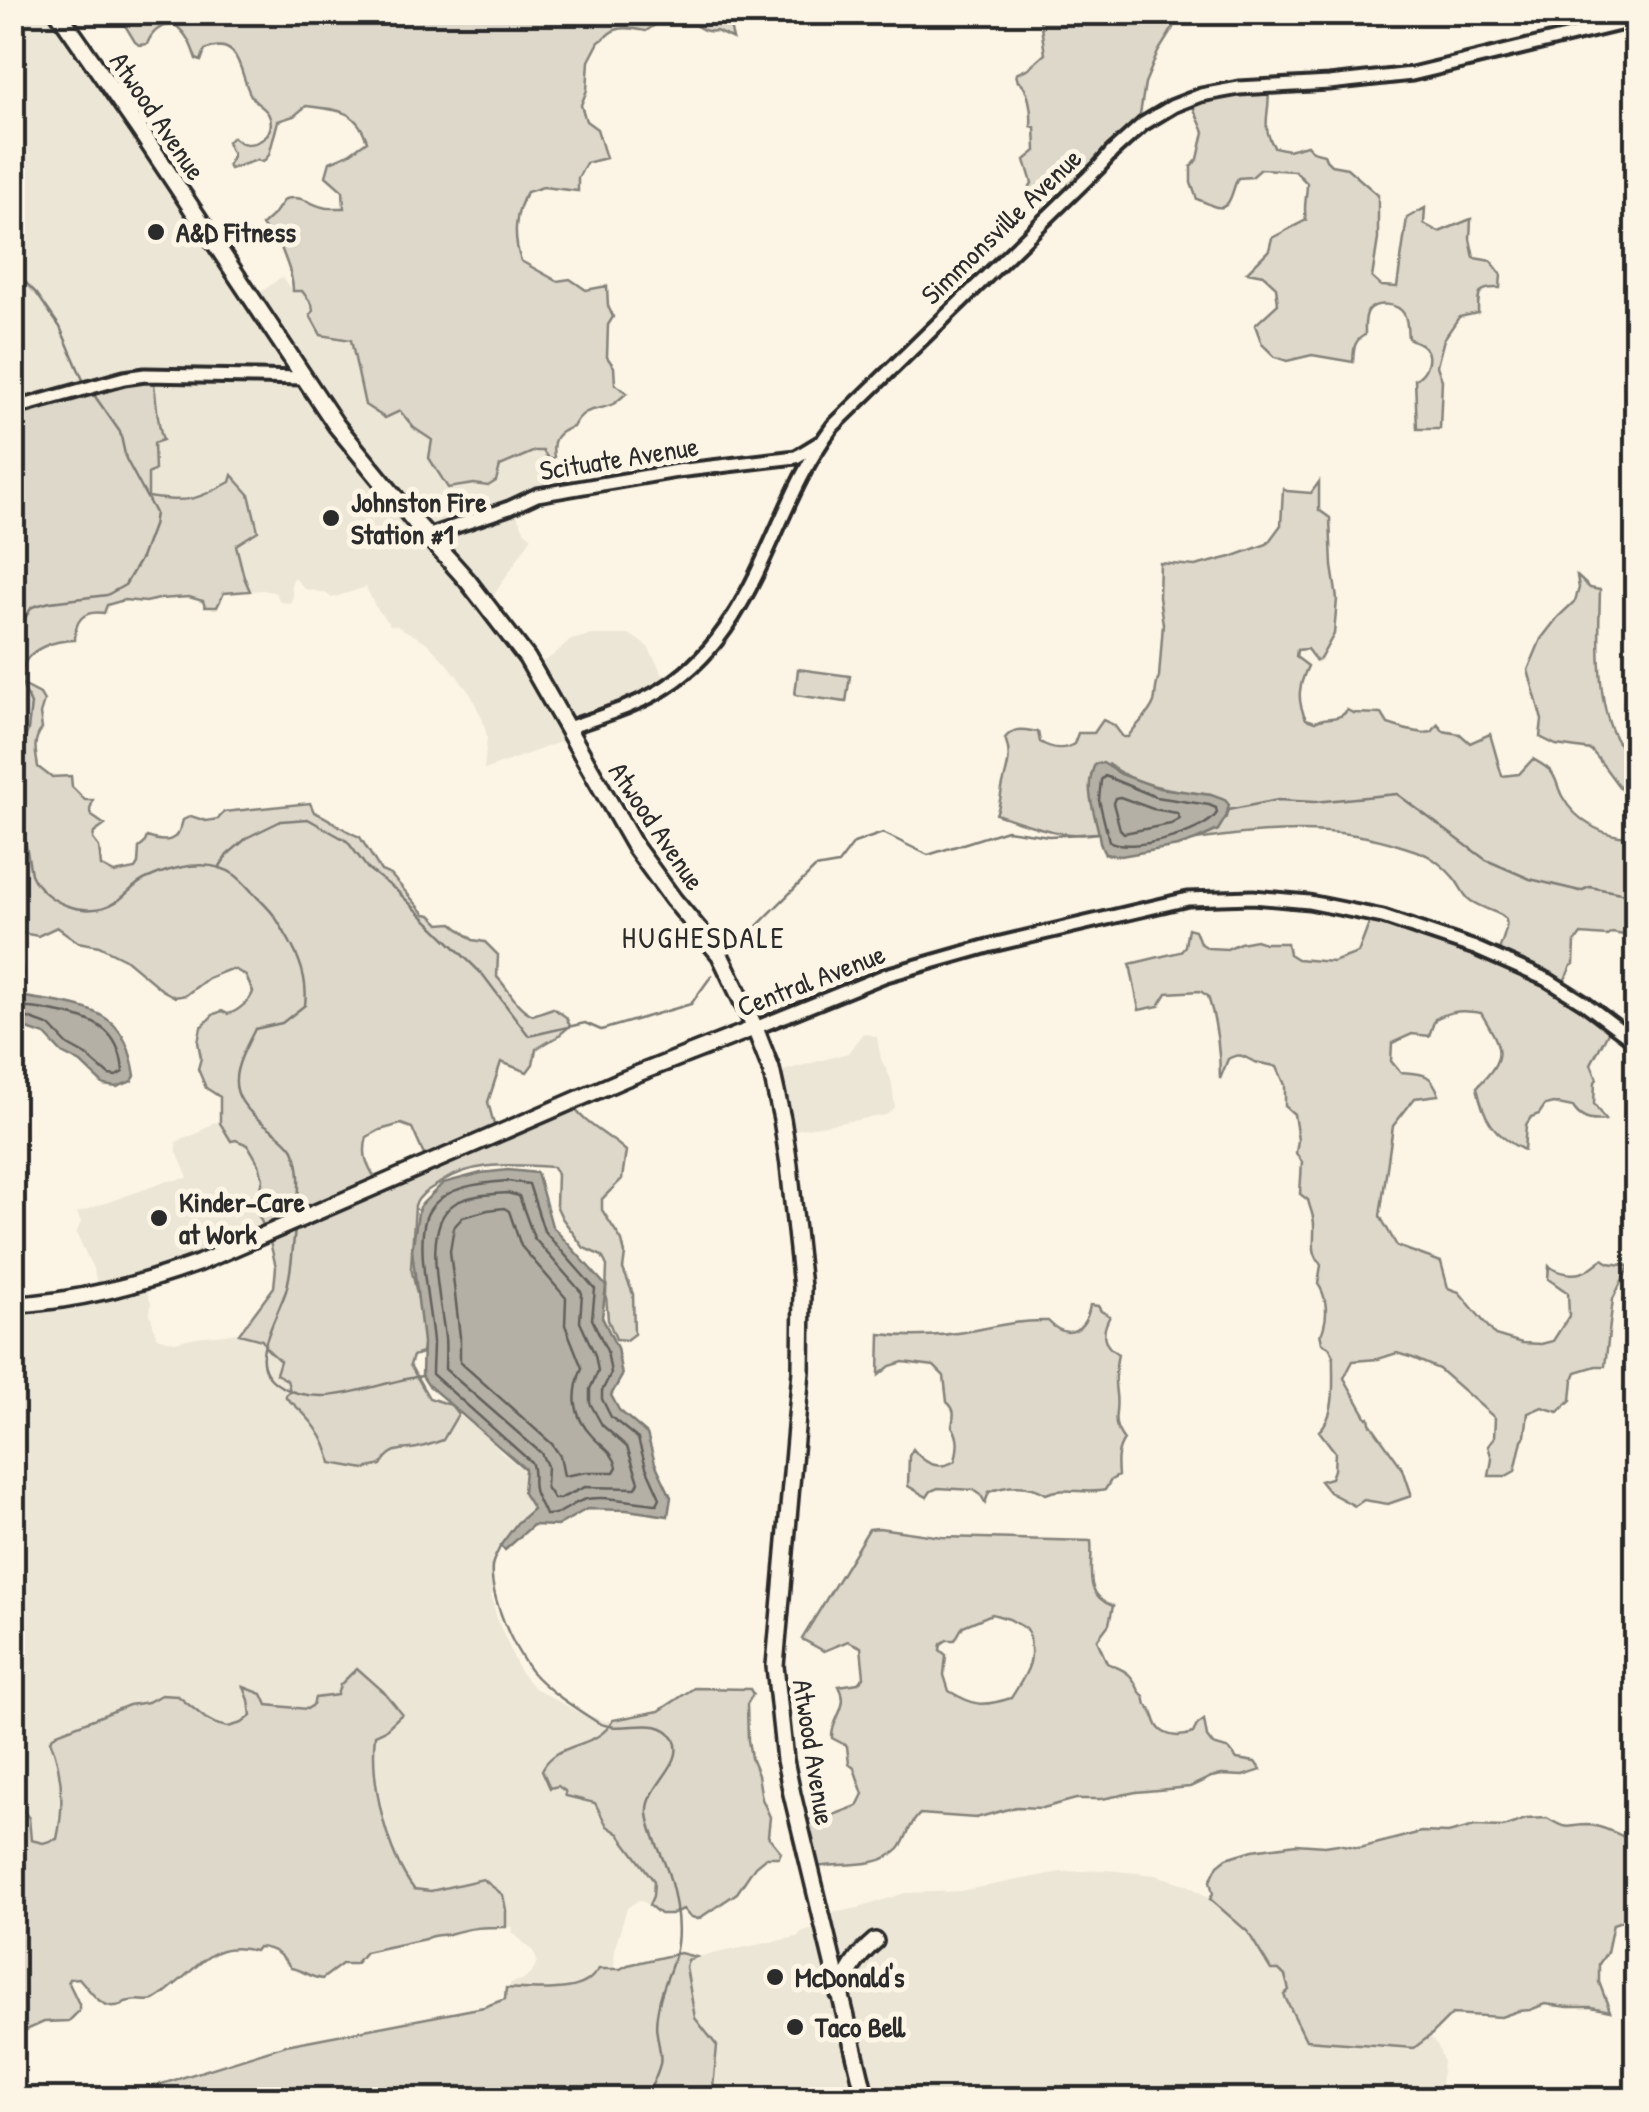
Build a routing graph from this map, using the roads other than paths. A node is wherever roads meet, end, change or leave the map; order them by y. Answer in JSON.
{"nodes":[{"id":1,"x":58,"y":12,"type":"edge"},
{"id":2,"x":1636,"y":20,"type":"edge"},
{"id":3,"x":304,"y":378,"type":"junction"},
{"id":4,"x":12,"y":408,"type":"edge"},
{"id":5,"x":821,"y":441,"type":"junction"},
{"id":6,"x":427,"y":536,"type":"junction"},
{"id":7,"x":568,"y":728,"type":"junction"},
{"id":8,"x":755,"y":1028,"type":"junction"},
{"id":9,"x":1636,"y":1042,"type":"edge"},
{"id":10,"x":12,"y":1305,"type":"edge"},
{"id":11,"x":875,"y":1941,"type":"dead end"},
{"id":12,"x":840,"y":1994,"type":"junction"},
{"id":13,"x":866,"y":2100,"type":"edge"}],
"edges":[{"from":1,"to":3,"type":"main road","name":"Atwood Avenue"},
{"from":2,"to":5,"type":"street","name":"Simmonsville Avenue"},
{"from":3,"to":4,"type":"street"},
{"from":3,"to":6,"type":"main road","name":"Atwood Avenue"},
{"from":5,"to":6,"type":"street","name":"Scituate Avenue"},
{"from":5,"to":7,"type":"street","name":"Simmonsville Avenue"},
{"from":6,"to":7,"type":"main road","name":"Atwood Avenue"},
{"from":7,"to":8,"type":"main road","name":"Atwood Avenue"},
{"from":8,"to":9,"type":"street","name":"Central Avenue"},
{"from":8,"to":10,"type":"main road","name":"Central Avenue"},
{"from":8,"to":12,"type":"main road","name":"Atwood Avenue"},
{"from":11,"to":12,"type":"main road"},
{"from":12,"to":13,"type":"main road","name":"Atwood Avenue"}]}
